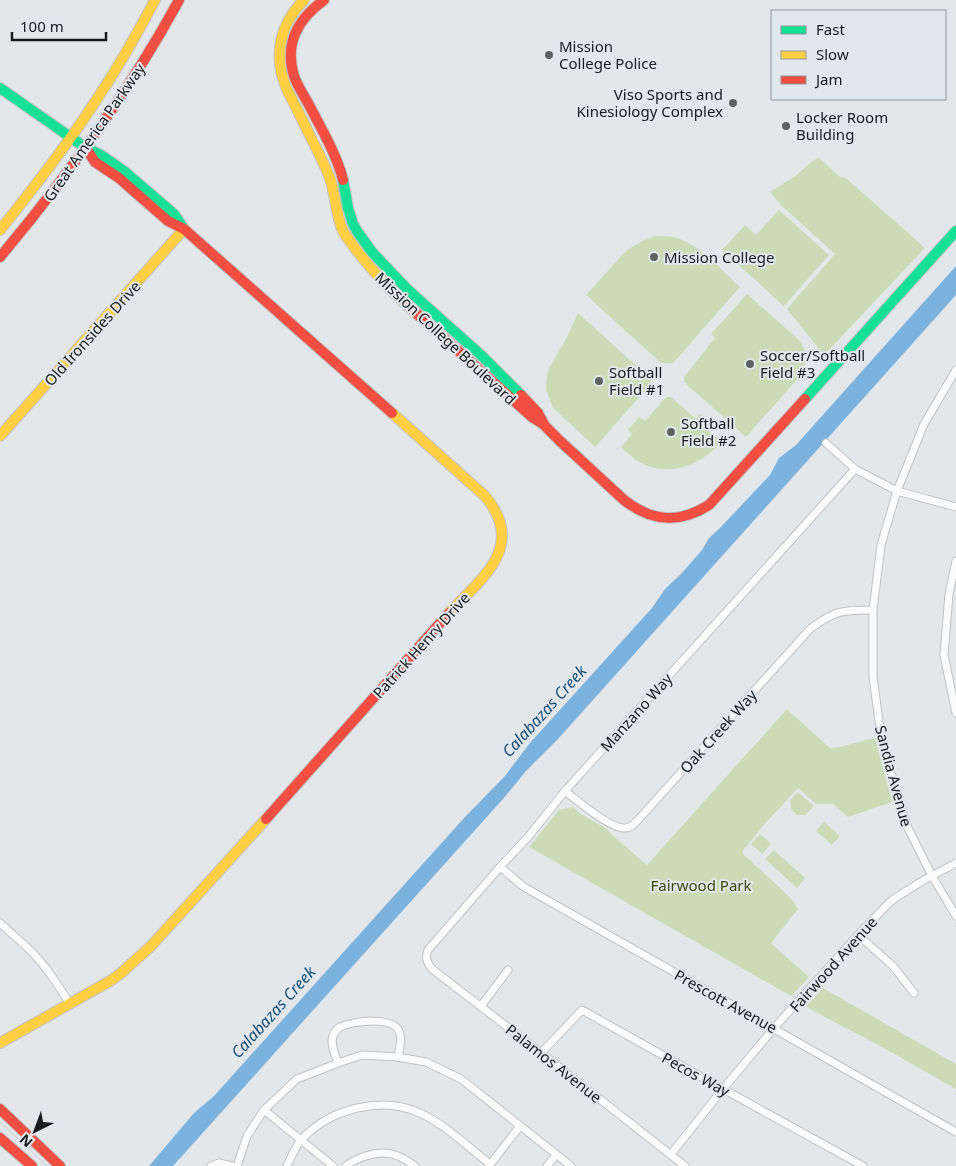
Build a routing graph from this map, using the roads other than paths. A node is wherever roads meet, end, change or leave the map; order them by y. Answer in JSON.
{"nodes":[{"id":1,"x":155,"y":0,"type":"edge"},
{"id":2,"x":179,"y":0,"type":"edge"},
{"id":3,"x":304,"y":0,"type":"edge"},
{"id":4,"x":324,"y":0,"type":"edge"},
{"id":5,"x":0,"y":88,"type":"edge"},
{"id":6,"x":71,"y":138,"type":"junction"},
{"id":7,"x":86,"y":148,"type":"junction"},
{"id":8,"x":184,"y":229,"type":"junction"},
{"id":9,"x":0,"y":230,"type":"edge"},
{"id":10,"x":956,"y":231,"type":"edge"},
{"id":11,"x":0,"y":257,"type":"edge"},
{"id":12,"x":956,"y":370,"type":"edge"},
{"id":13,"x":544,"y":424,"type":"junction"},
{"id":14,"x":0,"y":436,"type":"edge"},
{"id":15,"x":826,"y":443,"type":"dead end"},
{"id":16,"x":854,"y":469,"type":"junction"},
{"id":17,"x":897,"y":492,"type":"junction"},
{"id":18,"x":956,"y":507,"type":"edge"},
{"id":19,"x":956,"y":561,"type":"edge"},
{"id":20,"x":873,"y":610,"type":"junction"},
{"id":21,"x":956,"y":713,"type":"edge"},
{"id":22,"x":565,"y":791,"type":"junction"},
{"id":23,"x":956,"y":863,"type":"edge"},
{"id":24,"x":500,"y":867,"type":"junction"},
{"id":25,"x":932,"y":876,"type":"junction"},
{"id":26,"x":956,"y":916,"type":"edge"},
{"id":27,"x":0,"y":924,"type":"edge"},
{"id":28,"x":858,"y":935,"type":"junction"},
{"id":29,"x":426,"y":959,"type":"joint"},
{"id":30,"x":508,"y":970,"type":"dead end"},
{"id":31,"x":914,"y":993,"type":"dead end"},
{"id":32,"x":70,"y":1004,"type":"junction"},
{"id":33,"x":481,"y":1006,"type":"junction"},
{"id":34,"x":774,"y":1028,"type":"junction"},
{"id":35,"x":0,"y":1043,"type":"edge"},
{"id":36,"x":541,"y":1053,"type":"junction"},
{"id":37,"x":398,"y":1057,"type":"junction"},
{"id":38,"x":338,"y":1063,"type":"junction"},
{"id":39,"x":722,"y":1090,"type":"junction"},
{"id":40,"x":0,"y":1109,"type":"edge"},
{"id":41,"x":264,"y":1110,"type":"junction"},
{"id":42,"x":520,"y":1126,"type":"junction"},
{"id":43,"x":956,"y":1132,"type":"edge"},
{"id":44,"x":0,"y":1138,"type":"edge"},
{"id":45,"x":301,"y":1140,"type":"junction"},
{"id":46,"x":671,"y":1154,"type":"junction"},
{"id":47,"x":556,"y":1155,"type":"junction"},
{"id":48,"x":489,"y":1165,"type":"edge"},
{"id":49,"x":32,"y":1166,"type":"edge"},
{"id":50,"x":60,"y":1166,"type":"edge"},
{"id":51,"x":212,"y":1166,"type":"edge"},
{"id":52,"x":232,"y":1166,"type":"edge"},
{"id":53,"x":236,"y":1166,"type":"edge"},
{"id":54,"x":287,"y":1166,"type":"edge"},
{"id":55,"x":332,"y":1166,"type":"edge"},
{"id":56,"x":346,"y":1166,"type":"edge"},
{"id":57,"x":415,"y":1166,"type":"edge"},
{"id":58,"x":547,"y":1166,"type":"edge"},
{"id":59,"x":570,"y":1166,"type":"edge"},
{"id":60,"x":684,"y":1166,"type":"edge"},
{"id":61,"x":863,"y":1166,"type":"edge"}],
"edges":[{"from":1,"to":6,"type":"street","name":"Great America Parkway"},
{"from":2,"to":7,"type":"street","name":"Great America Parkway"},
{"from":3,"to":13,"type":"street","name":"Mission College Boulevard"},
{"from":4,"to":13,"type":"street","name":"Mission College Boulevard"},
{"from":5,"to":6,"type":"street","name":"Patrick Henry Drive"},
{"from":6,"to":7,"type":"street","name":"Patrick Henry Drive"},
{"from":6,"to":9,"type":"street","name":"Great America Parkway"},
{"from":7,"to":8,"type":"street","name":"Patrick Henry Drive"},
{"from":7,"to":11,"type":"street","name":"Great America Parkway"},
{"from":8,"to":14,"type":"street","name":"Old Ironsides Drive"},
{"from":8,"to":32,"type":"street","name":"Patrick Henry Drive"},
{"from":10,"to":13,"type":"street","name":"Mission College Boulevard"},
{"from":12,"to":17,"type":"street","name":"Sandia Avenue"},
{"from":15,"to":16,"type":"street"},
{"from":16,"to":17,"type":"street"},
{"from":16,"to":22,"type":"street","name":"Manzano Way"},
{"from":17,"to":18,"type":"street"},
{"from":17,"to":20,"type":"street","name":"Sandia Avenue"},
{"from":19,"to":21,"type":"street"},
{"from":20,"to":22,"type":"street","name":"Oak Creek Way"},
{"from":20,"to":25,"type":"street","name":"Sandia Avenue"},
{"from":22,"to":24,"type":"street","name":"Manzano Way"},
{"from":23,"to":25,"type":"street","name":"Fairwood Avenue"},
{"from":24,"to":29,"type":"street","name":"Manzano Way"},
{"from":24,"to":34,"type":"street","name":"Prescott Avenue"},
{"from":25,"to":26,"type":"street","name":"Sandia Avenue"},
{"from":25,"to":28,"type":"street","name":"Fairwood Avenue"},
{"from":27,"to":32,"type":"street"},
{"from":28,"to":31,"type":"street"},
{"from":28,"to":34,"type":"street","name":"Fairwood Avenue"},
{"from":29,"to":33,"type":"street","name":"Palamos Avenue"},
{"from":30,"to":33,"type":"street"},
{"from":32,"to":35,"type":"street","name":"Patrick Henry Drive"},
{"from":33,"to":36,"type":"street","name":"Palamos Avenue"},
{"from":34,"to":39,"type":"street","name":"Fairwood Avenue"},
{"from":34,"to":43,"type":"street","name":"Prescott Avenue"},
{"from":36,"to":39,"type":"street","name":"Pecos Way"},
{"from":36,"to":46,"type":"street","name":"Palamos Avenue"},
{"from":37,"to":38,"type":"street"},
{"from":37,"to":38,"type":"street"},
{"from":37,"to":42,"type":"street"},
{"from":38,"to":41,"type":"street"},
{"from":39,"to":46,"type":"street","name":"Fairwood Avenue"},
{"from":39,"to":61,"type":"street","name":"Pecos Way"},
{"from":40,"to":50,"type":"street"},
{"from":41,"to":45,"type":"street"},
{"from":41,"to":53,"type":"street"},
{"from":42,"to":47,"type":"street"},
{"from":42,"to":48,"type":"street"},
{"from":44,"to":49,"type":"street"},
{"from":45,"to":48,"type":"street"},
{"from":45,"to":54,"type":"street"},
{"from":45,"to":55,"type":"street"},
{"from":46,"to":60,"type":"street","name":"Palamos Avenue"},
{"from":47,"to":58,"type":"street"},
{"from":47,"to":59,"type":"street"},
{"from":51,"to":52,"type":"street"},
{"from":56,"to":57,"type":"street"}]}
